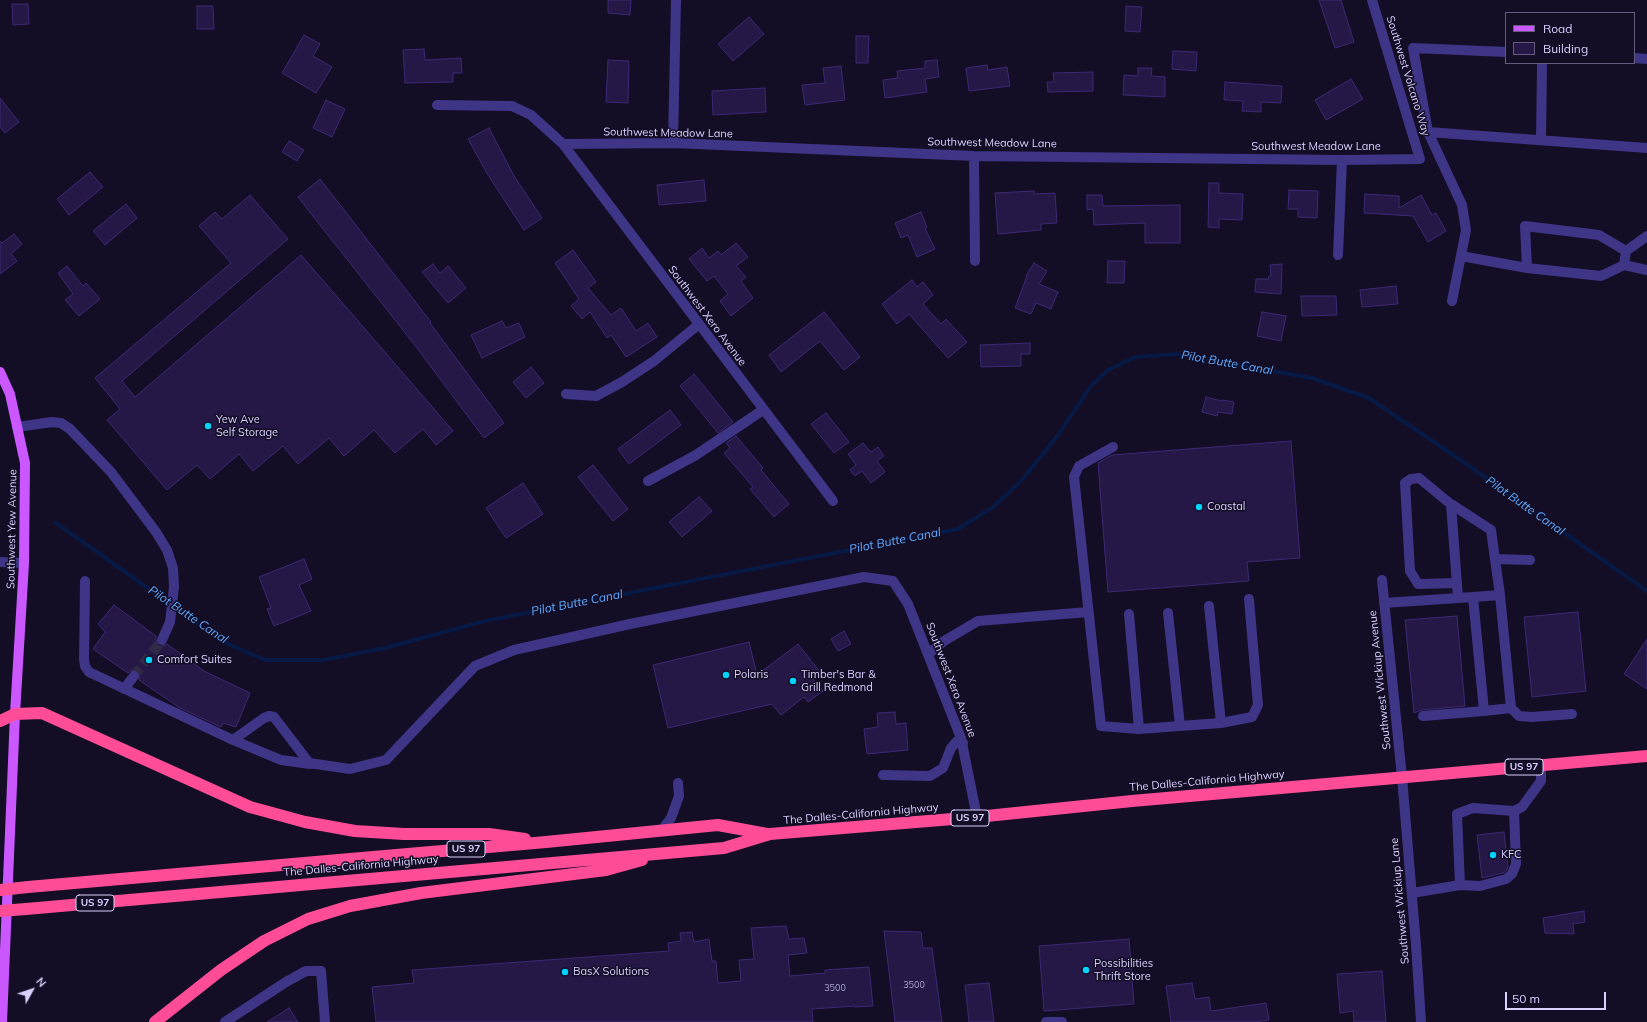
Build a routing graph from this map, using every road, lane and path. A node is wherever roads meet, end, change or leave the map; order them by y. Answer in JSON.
{"nodes":[{"id":1,"x":676,"y":0,"type":"edge"},
{"id":2,"x":1372,"y":0,"type":"edge"},
{"id":3,"x":1505,"y":52,"type":"edge"},
{"id":4,"x":1635,"y":58,"type":"edge"},
{"id":5,"x":1647,"y":59,"type":"edge"},
{"id":6,"x":1542,"y":64,"type":"edge"},
{"id":7,"x":436,"y":105,"type":"dead end"},
{"id":8,"x":1428,"y":132,"type":"junction"},
{"id":9,"x":1541,"y":140,"type":"junction"},
{"id":10,"x":673,"y":143,"type":"junction"},
{"id":11,"x":563,"y":144,"type":"junction"},
{"id":12,"x":1647,"y":148,"type":"edge"},
{"id":13,"x":974,"y":156,"type":"junction"},
{"id":14,"x":1420,"y":159,"type":"joint"},
{"id":15,"x":1342,"y":160,"type":"junction"},
{"id":16,"x":1647,"y":236,"type":"edge"},
{"id":17,"x":1626,"y":251,"type":"junction"},
{"id":18,"x":1338,"y":255,"type":"dead end"},
{"id":19,"x":1461,"y":256,"type":"junction"},
{"id":20,"x":975,"y":261,"type":"dead end"},
{"id":21,"x":1624,"y":265,"type":"junction"},
{"id":22,"x":1527,"y":268,"type":"junction"},
{"id":23,"x":1647,"y":270,"type":"edge"},
{"id":24,"x":1452,"y":301,"type":"dead end"},
{"id":25,"x":698,"y":324,"type":"junction"},
{"id":26,"x":0,"y":372,"type":"edge"},
{"id":27,"x":566,"y":394,"type":"dead end"},
{"id":28,"x":763,"y":410,"type":"junction"},
{"id":29,"x":17,"y":426,"type":"junction"},
{"id":30,"x":1113,"y":447,"type":"dead end"},
{"id":31,"x":648,"y":482,"type":"dead end"},
{"id":32,"x":832,"y":502,"type":"dead end"},
{"id":33,"x":1453,"y":506,"type":"junction"},
{"id":34,"x":1495,"y":559,"type":"junction"},
{"id":35,"x":1530,"y":560,"type":"dead end"},
{"id":36,"x":0,"y":562,"type":"edge"},
{"id":37,"x":24,"y":563,"type":"junction"},
{"id":38,"x":1382,"y":580,"type":"dead end"},
{"id":39,"x":85,"y":581,"type":"dead end"},
{"id":40,"x":1457,"y":583,"type":"junction"},
{"id":41,"x":1500,"y":595,"type":"junction"},
{"id":42,"x":1474,"y":597,"type":"junction"},
{"id":43,"x":1458,"y":598,"type":"junction"},
{"id":44,"x":1249,"y":599,"type":"dead end"},
{"id":45,"x":1384,"y":603,"type":"junction"},
{"id":46,"x":1209,"y":606,"type":"dead end"},
{"id":47,"x":1088,"y":612,"type":"junction"},
{"id":48,"x":1168,"y":613,"type":"dead end"},
{"id":49,"x":1129,"y":614,"type":"dead end"},
{"id":50,"x":162,"y":640,"type":"tunnel mouth"},
{"id":51,"x":928,"y":654,"type":"junction"},
{"id":52,"x":134,"y":676,"type":"tunnel mouth"},
{"id":53,"x":124,"y":688,"type":"junction"},
{"id":54,"x":1511,"y":708,"type":"junction"},
{"id":55,"x":1484,"y":711,"type":"junction"},
{"id":56,"x":15,"y":714,"type":"junction"},
{"id":57,"x":1572,"y":714,"type":"dead end"},
{"id":58,"x":1423,"y":716,"type":"dead end"},
{"id":59,"x":0,"y":721,"type":"edge"},
{"id":60,"x":1221,"y":723,"type":"junction"},
{"id":61,"x":1180,"y":726,"type":"junction"},
{"id":62,"x":1139,"y":729,"type":"junction"},
{"id":63,"x":233,"y":740,"type":"junction"},
{"id":64,"x":962,"y":743,"type":"junction"},
{"id":65,"x":1647,"y":756,"type":"edge"},
{"id":66,"x":309,"y":763,"type":"junction"},
{"id":67,"x":1541,"y":765,"type":"junction"},
{"id":68,"x":883,"y":775,"type":"dead end"},
{"id":69,"x":1402,"y":777,"type":"junction"},
{"id":70,"x":678,"y":783,"type":"dead end"},
{"id":71,"x":1514,"y":811,"type":"junction"},
{"id":72,"x":977,"y":817,"type":"junction"},
{"id":73,"x":661,"y":830,"type":"junction"},
{"id":74,"x":770,"y":834,"type":"junction"},
{"id":75,"x":546,"y":842,"type":"junction"},
{"id":76,"x":669,"y":852,"type":"junction"},
{"id":77,"x":1460,"y":886,"type":"junction"},
{"id":78,"x":0,"y":890,"type":"edge"},
{"id":79,"x":1412,"y":893,"type":"junction"},
{"id":80,"x":0,"y":911,"type":"edge"},
{"id":81,"x":2,"y":1022,"type":"edge"},
{"id":82,"x":155,"y":1022,"type":"edge"},
{"id":83,"x":225,"y":1022,"type":"edge"},
{"id":84,"x":325,"y":1022,"type":"edge"},
{"id":85,"x":1046,"y":1022,"type":"edge"},
{"id":86,"x":1062,"y":1022,"type":"edge"},
{"id":87,"x":1421,"y":1022,"type":"edge"}],
"edges":[{"from":1,"to":10,"type":"street"},
{"from":2,"to":14,"type":"street","name":"Southwest Volcano Way"},
{"from":3,"to":8,"type":"street"},
{"from":4,"to":5,"type":"street"},
{"from":6,"to":9,"type":"street"},
{"from":7,"to":11,"type":"street","name":"Southwest Xero Avenue"},
{"from":8,"to":9,"type":"street"},
{"from":8,"to":19,"type":"street"},
{"from":9,"to":12,"type":"street"},
{"from":10,"to":11,"type":"street","name":"Southwest Meadow Lane"},
{"from":10,"to":13,"type":"street","name":"Southwest Meadow Lane"},
{"from":11,"to":25,"type":"street","name":"Southwest Xero Avenue"},
{"from":13,"to":15,"type":"street","name":"Southwest Meadow Lane"},
{"from":13,"to":20,"type":"street"},
{"from":14,"to":15,"type":"street","name":"Southwest Meadow Lane"},
{"from":15,"to":18,"type":"street"},
{"from":16,"to":17,"type":"street"},
{"from":17,"to":21,"type":"street"},
{"from":17,"to":22,"type":"street"},
{"from":19,"to":22,"type":"street"},
{"from":19,"to":24,"type":"street"},
{"from":21,"to":22,"type":"street"},
{"from":21,"to":23,"type":"street"},
{"from":25,"to":27,"type":"street"},
{"from":25,"to":28,"type":"street","name":"Southwest Xero Avenue"},
{"from":26,"to":29,"type":"main road","name":"Southwest Yew Avenue"},
{"from":28,"to":31,"type":"street"},
{"from":28,"to":32,"type":"street","name":"Southwest Xero Avenue"},
{"from":29,"to":37,"type":"main road","name":"Southwest Yew Avenue"},
{"from":29,"to":50,"type":"street"},
{"from":30,"to":47,"type":"street"},
{"from":33,"to":34,"type":"street"},
{"from":33,"to":40,"type":"street"},
{"from":33,"to":40,"type":"street"},
{"from":34,"to":35,"type":"street"},
{"from":34,"to":41,"type":"street"},
{"from":36,"to":37,"type":"street"},
{"from":37,"to":56,"type":"main road","name":"Southwest Yew Avenue"},
{"from":38,"to":45,"type":"street","name":"Southwest Wickiup Avenue"},
{"from":39,"to":53,"type":"street"},
{"from":40,"to":43,"type":"street"},
{"from":41,"to":42,"type":"street"},
{"from":41,"to":54,"type":"street"},
{"from":42,"to":43,"type":"street"},
{"from":42,"to":55,"type":"street"},
{"from":43,"to":45,"type":"street"},
{"from":44,"to":60,"type":"street"},
{"from":45,"to":69,"type":"street","name":"Southwest Wickiup Avenue"},
{"from":46,"to":60,"type":"street"},
{"from":47,"to":51,"type":"street"},
{"from":47,"to":62,"type":"street"},
{"from":48,"to":61,"type":"street"},
{"from":49,"to":62,"type":"street"},
{"from":51,"to":64,"type":"street","name":"Southwest Xero Avenue"},
{"from":51,"to":66,"type":"street","name":"Southwest Xero Avenue"},
{"from":52,"to":53,"type":"street"},
{"from":53,"to":63,"type":"street"},
{"from":54,"to":55,"type":"street"},
{"from":54,"to":57,"type":"street"},
{"from":55,"to":58,"type":"street"},
{"from":56,"to":59,"type":"highway"},
{"from":56,"to":75,"type":"highway"},
{"from":56,"to":81,"type":"main road","name":"Southwest Yew Avenue"},
{"from":60,"to":61,"type":"street"},
{"from":61,"to":62,"type":"street"},
{"from":63,"to":66,"type":"street"},
{"from":63,"to":66,"type":"street"},
{"from":64,"to":68,"type":"street"},
{"from":64,"to":72,"type":"street","name":"Southwest Xero Avenue"},
{"from":65,"to":67,"type":"highway","name":"The Dalles-California Highway","number":"US 97"},
{"from":67,"to":69,"type":"highway","name":"The Dalles-California Highway","number":"US 97"},
{"from":67,"to":71,"type":"street"},
{"from":69,"to":72,"type":"highway","name":"The Dalles-California Highway","number":"US 97"},
{"from":69,"to":79,"type":"street","name":"Southwest Wickiup Lane"},
{"from":70,"to":73,"type":"street"},
{"from":71,"to":77,"type":"street"},
{"from":71,"to":77,"type":"street"},
{"from":72,"to":74,"type":"highway","name":"The Dalles-California Highway","number":"US 97"},
{"from":73,"to":74,"type":"highway","name":"The Dalles-California Highway","number":"US 97"},
{"from":73,"to":75,"type":"highway","name":"The Dalles-California Highway","number":"US 97"},
{"from":74,"to":76,"type":"highway","name":"The Dalles-California Highway","number":"US 97"},
{"from":75,"to":78,"type":"highway","name":"The Dalles-California Highway","number":"US 97","bridge":true},
{"from":76,"to":80,"type":"highway","name":"The Dalles-California Highway","number":"US 97","bridge":true},
{"from":76,"to":82,"type":"highway"},
{"from":77,"to":79,"type":"street"},
{"from":79,"to":87,"type":"street","name":"Southwest Wickiup Lane"},
{"from":83,"to":84,"type":"street"},
{"from":85,"to":86,"type":"street"}]}
